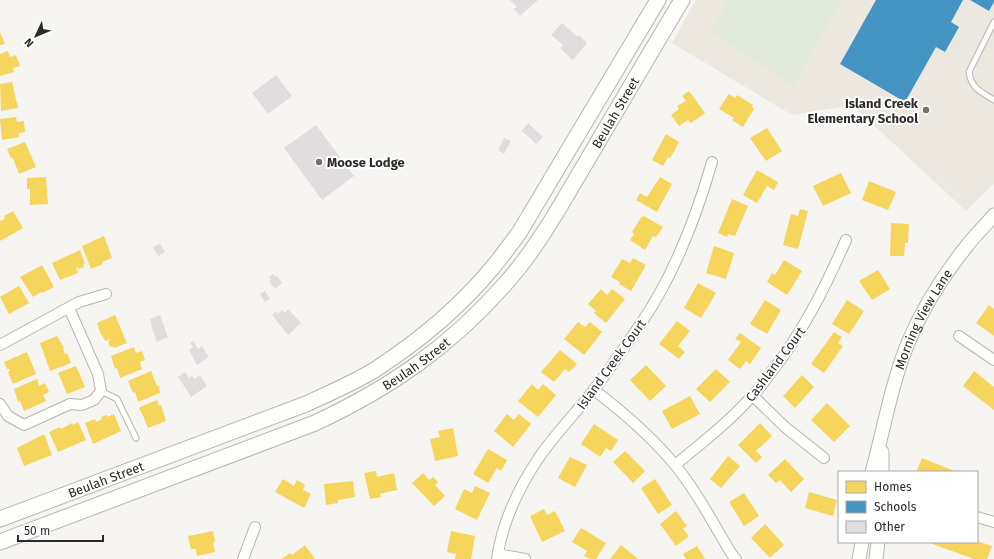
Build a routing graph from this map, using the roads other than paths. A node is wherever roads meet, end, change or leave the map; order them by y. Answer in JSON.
{"nodes":[{"id":1,"x":658,"y":0,"type":"edge"},
{"id":2,"x":682,"y":0,"type":"edge"},
{"id":3,"x":994,"y":22,"type":"edge"},
{"id":4,"x":994,"y":100,"type":"edge"},
{"id":5,"x":712,"y":162,"type":"dead end"},
{"id":6,"x":994,"y":215,"type":"edge"},
{"id":7,"x":846,"y":240,"type":"dead end"},
{"id":8,"x":106,"y":294,"type":"dead end"},
{"id":9,"x":69,"y":308,"type":"junction"},
{"id":10,"x":958,"y":336,"type":"dead end"},
{"id":11,"x":0,"y":345,"type":"edge"},
{"id":12,"x":994,"y":360,"type":"edge"},
{"id":13,"x":594,"y":390,"type":"junction"},
{"id":14,"x":101,"y":391,"type":"junction"},
{"id":15,"x":753,"y":396,"type":"junction"},
{"id":16,"x":0,"y":404,"type":"edge"},
{"id":17,"x":136,"y":438,"type":"dead end"},
{"id":18,"x":881,"y":438,"type":"junction"},
{"id":19,"x":824,"y":458,"type":"dead end"},
{"id":20,"x":675,"y":465,"type":"junction"},
{"id":21,"x":872,"y":471,"type":"edge"},
{"id":22,"x":882,"y":471,"type":"edge"},
{"id":23,"x":978,"y":517,"type":"edge"},
{"id":24,"x":0,"y":519,"type":"edge"},
{"id":25,"x":994,"y":522,"type":"edge"},
{"id":26,"x":255,"y":526,"type":"dead end"},
{"id":27,"x":0,"y":542,"type":"edge"},
{"id":28,"x":862,"y":543,"type":"edge"},
{"id":29,"x":878,"y":543,"type":"edge"},
{"id":30,"x":498,"y":556,"type":"edge"},
{"id":31,"x":243,"y":559,"type":"edge"},
{"id":32,"x":525,"y":559,"type":"edge"},
{"id":33,"x":736,"y":559,"type":"edge"},
{"id":34,"x":859,"y":559,"type":"edge"},
{"id":35,"x":876,"y":559,"type":"edge"}],
"edges":[{"from":1,"to":24,"type":"main road","name":"Beulah Street"},
{"from":2,"to":27,"type":"main road","name":"Beulah Street"},
{"from":3,"to":4,"type":"lane"},
{"from":5,"to":13,"type":"street","name":"Island Creek Court"},
{"from":6,"to":18,"type":"street","name":"Morning View Lane"},
{"from":7,"to":15,"type":"street","name":"Cashland Court"},
{"from":8,"to":9,"type":"street"},
{"from":9,"to":11,"type":"street"},
{"from":9,"to":14,"type":"street"},
{"from":10,"to":12,"type":"street"},
{"from":13,"to":20,"type":"street"},
{"from":13,"to":30,"type":"street","name":"Island Creek Court"},
{"from":14,"to":16,"type":"street"},
{"from":14,"to":17,"type":"lane"},
{"from":15,"to":19,"type":"street"},
{"from":15,"to":20,"type":"street","name":"Cashland Court"},
{"from":18,"to":21,"type":"street","name":"Morning View Lane"},
{"from":18,"to":22,"type":"street","name":"Morning View Lane"},
{"from":20,"to":33,"type":"street"},
{"from":23,"to":25,"type":"street"},
{"from":26,"to":31,"type":"street"},
{"from":28,"to":34,"type":"street"},
{"from":29,"to":35,"type":"street"},
{"from":30,"to":32,"type":"street"}]}
